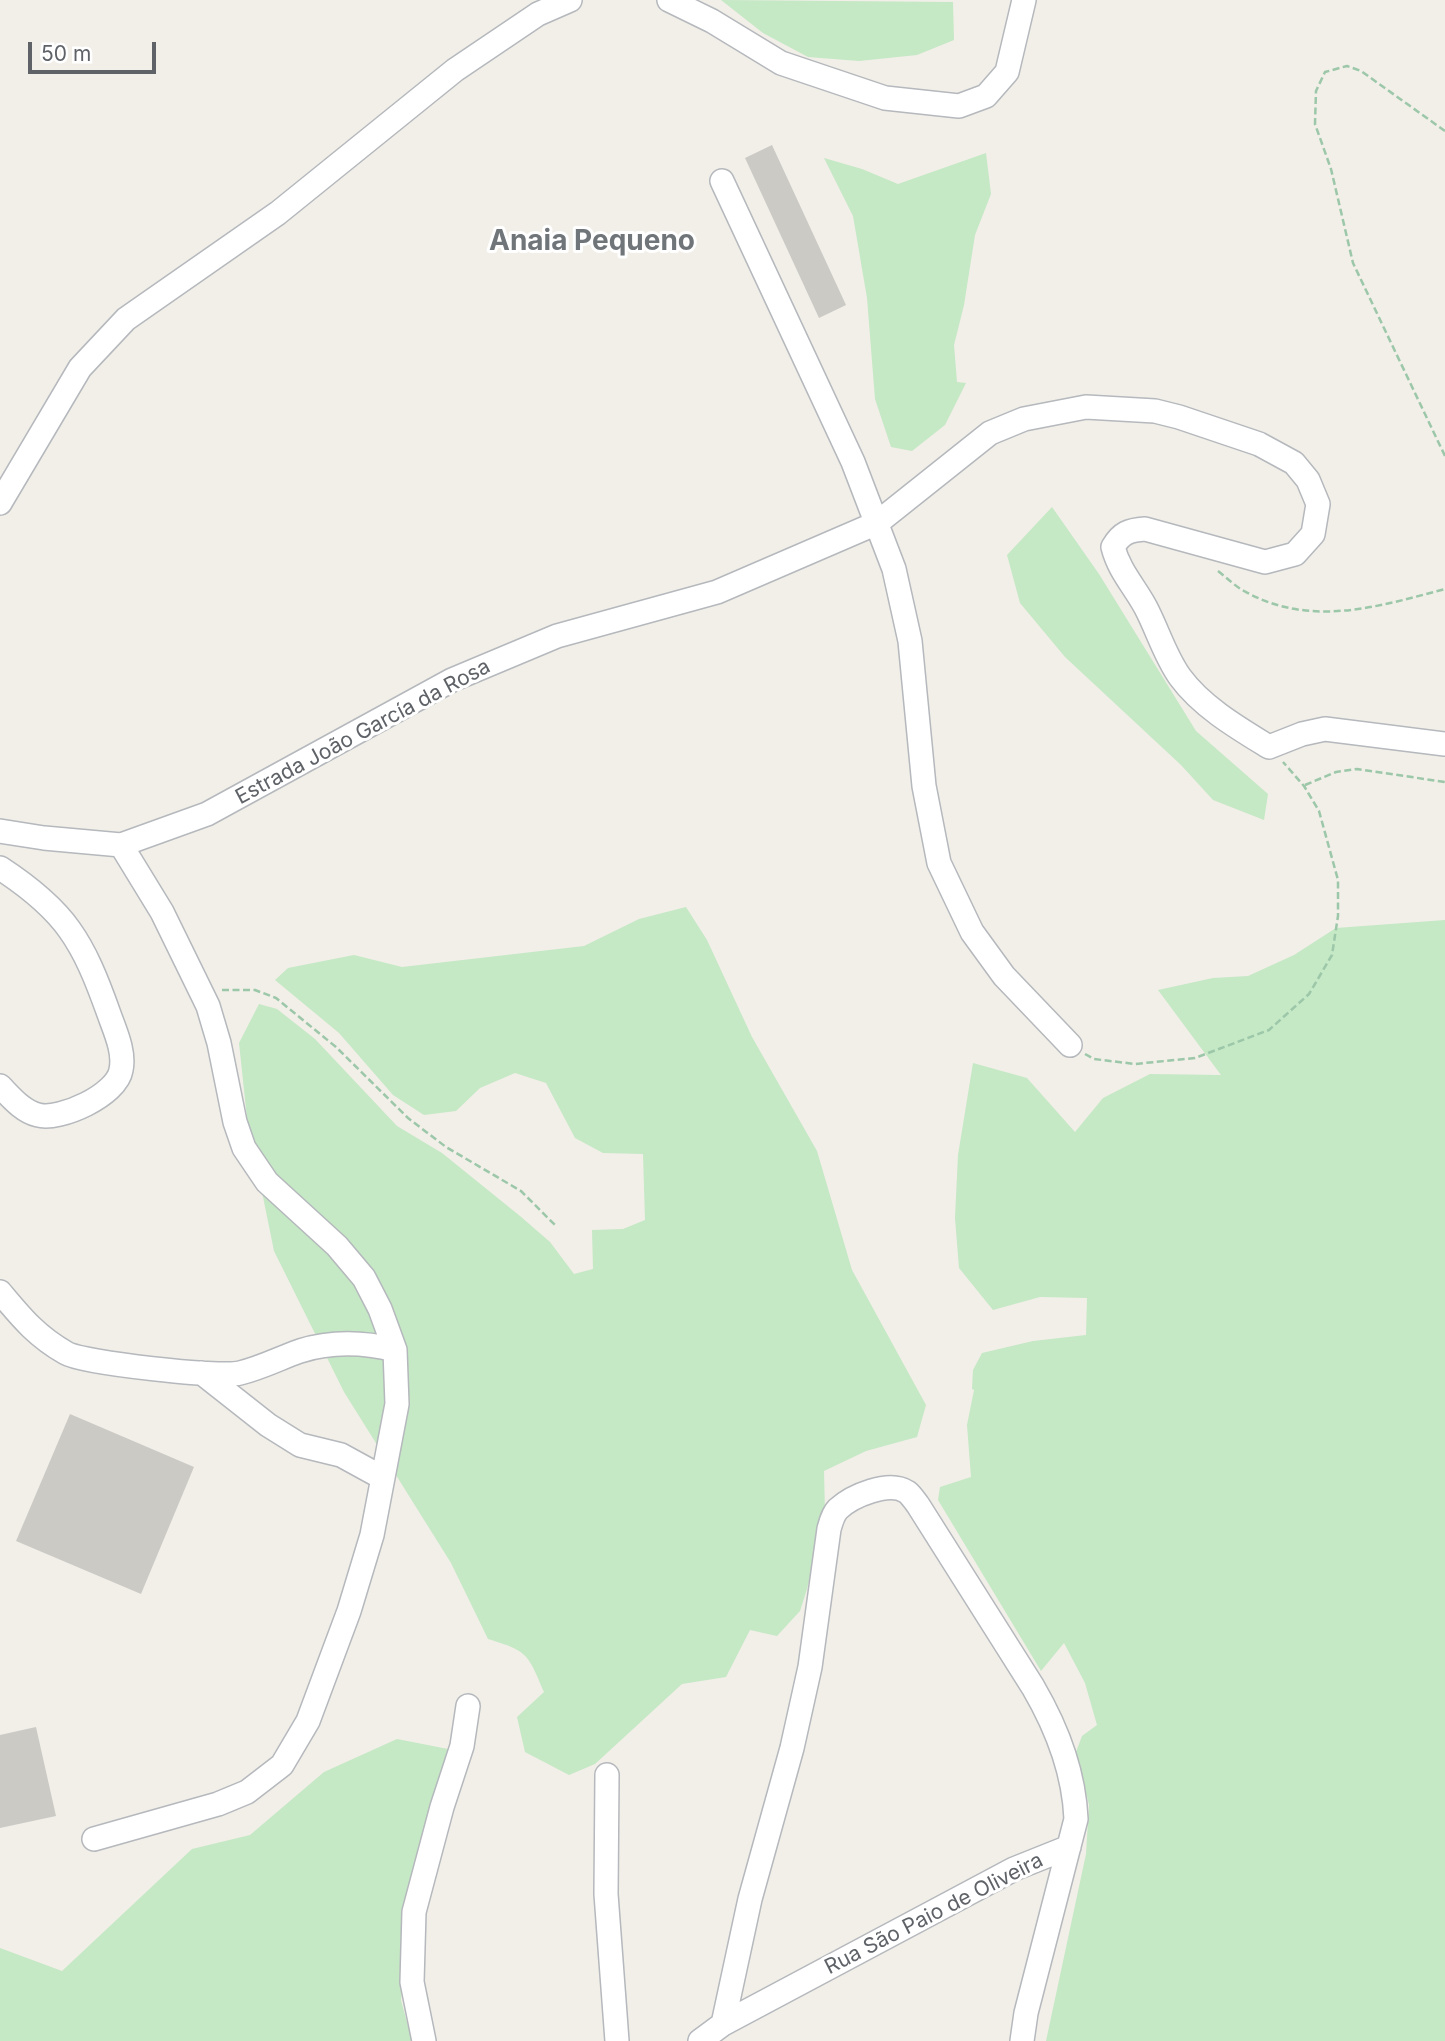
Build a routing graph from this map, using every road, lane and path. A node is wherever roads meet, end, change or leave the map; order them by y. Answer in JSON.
{"nodes":[{"id":1,"x":570,"y":0,"type":"edge"},
{"id":2,"x":669,"y":0,"type":"edge"},
{"id":3,"x":1024,"y":0,"type":"edge"},
{"id":4,"x":1445,"y":131,"type":"edge"},
{"id":5,"x":722,"y":181,"type":"dead end"},
{"id":6,"x":1445,"y":456,"type":"edge"},
{"id":7,"x":0,"y":503,"type":"edge"},
{"id":8,"x":877,"y":523,"type":"junction"},
{"id":9,"x":1213,"y":568,"type":"dead end"},
{"id":10,"x":1445,"y":589,"type":"edge"},
{"id":11,"x":1445,"y":744,"type":"edge"},
{"id":12,"x":1269,"y":747,"type":"junction"},
{"id":13,"x":1445,"y":782,"type":"edge"},
{"id":14,"x":1304,"y":786,"type":"junction"},
{"id":15,"x":0,"y":831,"type":"edge"},
{"id":16,"x":121,"y":845,"type":"junction"},
{"id":17,"x":0,"y":868,"type":"edge"},
{"id":18,"x":201,"y":989,"type":"junction"},
{"id":19,"x":1070,"y":1045,"type":"joint"},
{"id":20,"x":0,"y":1086,"type":"edge"},
{"id":21,"x":555,"y":1224,"type":"dead end"},
{"id":22,"x":0,"y":1292,"type":"edge"},
{"id":23,"x":395,"y":1350,"type":"junction"},
{"id":24,"x":202,"y":1373,"type":"junction"},
{"id":25,"x":383,"y":1478,"type":"junction"},
{"id":26,"x":468,"y":1706,"type":"dead end"},
{"id":27,"x":607,"y":1775,"type":"dead end"},
{"id":28,"x":94,"y":1839,"type":"dead end"},
{"id":29,"x":1069,"y":1847,"type":"junction"},
{"id":30,"x":723,"y":2024,"type":"junction"},
{"id":31,"x":424,"y":2041,"type":"edge"},
{"id":32,"x":617,"y":2041,"type":"edge"},
{"id":33,"x":699,"y":2041,"type":"edge"},
{"id":34,"x":1022,"y":2041,"type":"edge"}],
"edges":[{"from":1,"to":7,"type":"street"},
{"from":2,"to":3,"type":"street"},
{"from":4,"to":6,"type":"path"},
{"from":5,"to":8,"type":"street"},
{"from":8,"to":12,"type":"street","name":"Estrada João García da Rosa"},
{"from":8,"to":16,"type":"street","name":"Estrada João García da Rosa"},
{"from":8,"to":19,"type":"street"},
{"from":9,"to":10,"type":"path"},
{"from":11,"to":12,"type":"street"},
{"from":12,"to":14,"type":"path"},
{"from":13,"to":14,"type":"path"},
{"from":14,"to":19,"type":"path"},
{"from":15,"to":16,"type":"street","name":"Estrada João García da Rosa"},
{"from":16,"to":18,"type":"street"},
{"from":17,"to":20,"type":"street"},
{"from":18,"to":21,"type":"path"},
{"from":18,"to":23,"type":"street"},
{"from":22,"to":24,"type":"street"},
{"from":23,"to":24,"type":"street"},
{"from":23,"to":25,"type":"street"},
{"from":24,"to":25,"type":"street"},
{"from":25,"to":28,"type":"street"},
{"from":26,"to":31,"type":"street"},
{"from":27,"to":32,"type":"street"},
{"from":29,"to":30,"type":"street","name":"Rua São Paio de Oliveira"},
{"from":29,"to":30,"type":"street"},
{"from":29,"to":34,"type":"street","name":"Rua São Paio de Oliveira"},
{"from":30,"to":33,"type":"street","name":"Rua São Paio de Oliveira"}]}
